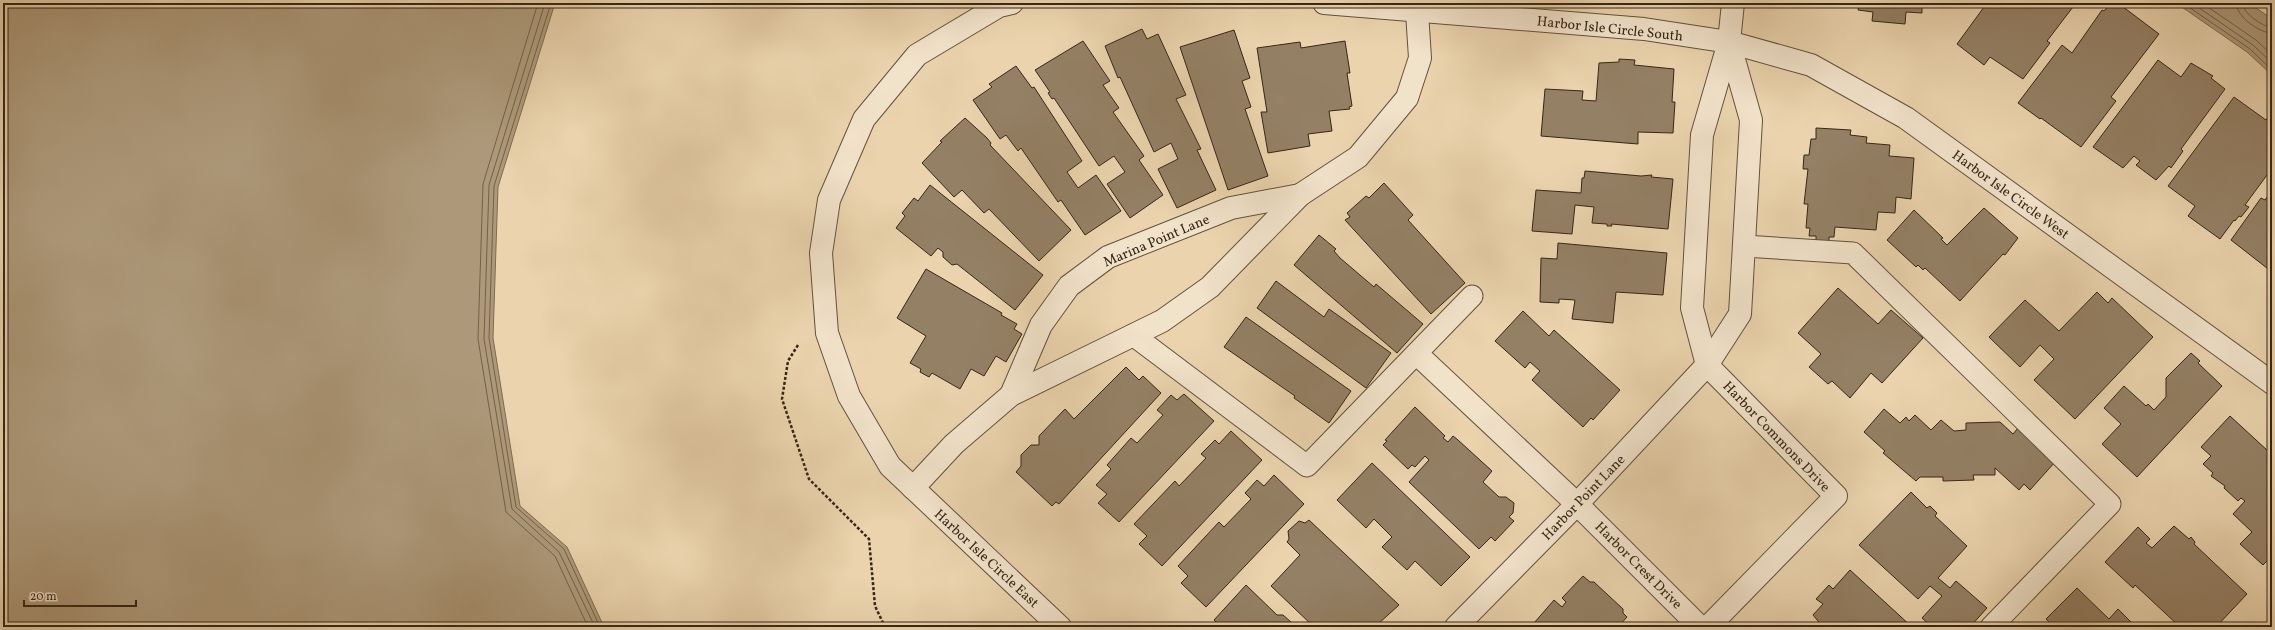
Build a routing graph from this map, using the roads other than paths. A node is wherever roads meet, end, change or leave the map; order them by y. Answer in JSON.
{"nodes":[{"id":1,"x":1012,"y":3,"type":"edge"},
{"id":2,"x":1324,"y":3,"type":"edge"},
{"id":3,"x":1733,"y":3,"type":"edge"},
{"id":4,"x":1417,"y":12,"type":"junction"},
{"id":5,"x":1729,"y":42,"type":"junction"},
{"id":6,"x":1300,"y":195,"type":"junction"},
{"id":7,"x":1744,"y":246,"type":"junction"},
{"id":8,"x":1472,"y":296,"type":"dead end"},
{"id":9,"x":1133,"y":335,"type":"junction"},
{"id":10,"x":1417,"y":354,"type":"junction"},
{"id":11,"x":1707,"y":365,"type":"junction"},
{"id":12,"x":2272,"y":382,"type":"edge"},
{"id":13,"x":1011,"y":395,"type":"junction"},
{"id":14,"x":913,"y":488,"type":"junction"},
{"id":15,"x":1577,"y":504,"type":"junction"},
{"id":16,"x":1060,"y":627,"type":"edge"},
{"id":17,"x":1456,"y":627,"type":"edge"},
{"id":18,"x":1700,"y":627,"type":"edge"},
{"id":19,"x":1708,"y":627,"type":"edge"},
{"id":20,"x":1992,"y":627,"type":"edge"}],
"edges":[{"from":1,"to":14,"type":"street"},
{"from":2,"to":4,"type":"street","name":"Harbor Isle Circle South"},
{"from":3,"to":5,"type":"street","name":"Harbor Commons Drive"},
{"from":4,"to":5,"type":"street","name":"Harbor Isle Circle South"},
{"from":4,"to":6,"type":"street","name":"Marina Point Lane"},
{"from":5,"to":7,"type":"street","name":"Harbor Commons Drive"},
{"from":5,"to":11,"type":"street","name":"Harbor Commons Drive"},
{"from":5,"to":12,"type":"street","name":"Harbor Isle Circle West"},
{"from":6,"to":9,"type":"street","name":"Marina Point Lane"},
{"from":6,"to":13,"type":"street","name":"Marina Point Lane"},
{"from":7,"to":11,"type":"street","name":"Harbor Commons Drive"},
{"from":7,"to":20,"type":"lane"},
{"from":8,"to":10,"type":"lane"},
{"from":9,"to":10,"type":"lane"},
{"from":9,"to":13,"type":"street","name":"Marina Point Lane"},
{"from":10,"to":15,"type":"street","name":"Harbor Crest Drive"},
{"from":11,"to":15,"type":"street","name":"Harbor Point Lane"},
{"from":11,"to":19,"type":"street","name":"Harbor Commons Drive"},
{"from":13,"to":14,"type":"street","name":"Marina Point Lane"},
{"from":14,"to":16,"type":"street","name":"Harbor Isle Circle East"},
{"from":15,"to":17,"type":"street","name":"Harbor Point Lane"},
{"from":15,"to":18,"type":"street","name":"Harbor Crest Drive"}]}
